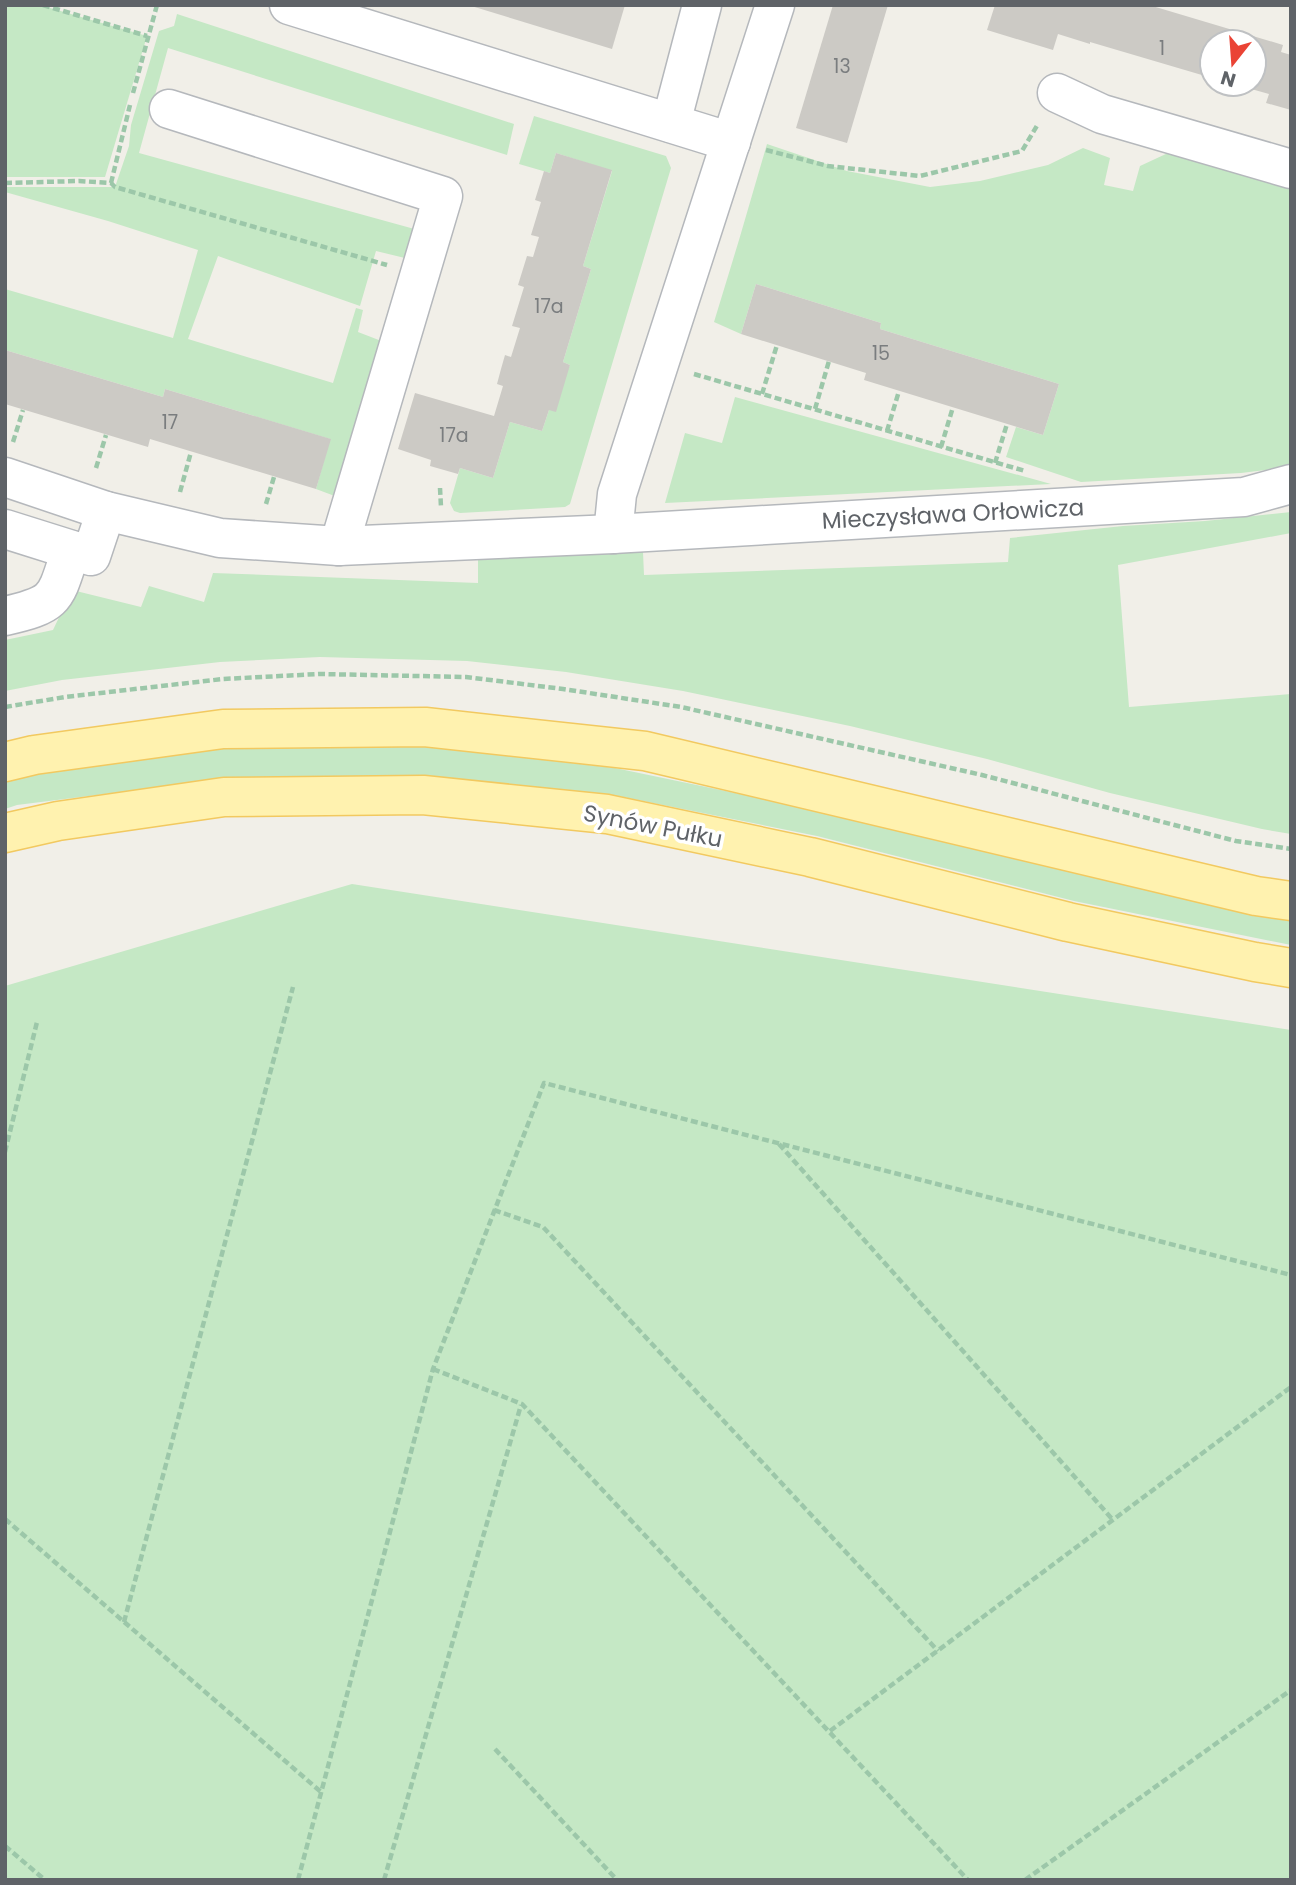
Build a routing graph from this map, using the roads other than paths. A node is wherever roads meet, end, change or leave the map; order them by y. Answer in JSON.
{"nodes":[{"id":1,"x":289,"y":5,"type":"edge"},
{"id":2,"x":702,"y":5,"type":"edge"},
{"id":3,"x":775,"y":5,"type":"edge"},
{"id":4,"x":1056,"y":93,"type":"road end"},
{"id":5,"x":169,"y":109,"type":"dead end"},
{"id":6,"x":671,"y":123,"type":"junction"},
{"id":7,"x":731,"y":142,"type":"junction"},
{"id":8,"x":1291,"y":169,"type":"edge"},
{"id":9,"x":9,"y":460,"type":"edge"},
{"id":10,"x":1291,"y":484,"type":"edge"},
{"id":11,"x":106,"y":511,"type":"junction"},
{"id":12,"x":5,"y":529,"type":"edge"},
{"id":13,"x":613,"y":534,"type":"junction"},
{"id":14,"x":339,"y":546,"type":"junction"},
{"id":15,"x":71,"y":550,"type":"junction"},
{"id":16,"x":5,"y":616,"type":"edge"},
{"id":17,"x":5,"y":762,"type":"edge"},
{"id":18,"x":5,"y":833,"type":"edge"},
{"id":19,"x":1291,"y":901,"type":"edge"},
{"id":20,"x":1291,"y":968,"type":"edge"}],
"edges":[{"from":1,"to":6,"type":"lane"},
{"from":2,"to":6,"type":"lane"},
{"from":3,"to":7,"type":"lane"},
{"from":4,"to":8,"type":"lane"},
{"from":5,"to":14,"type":"lane"},
{"from":6,"to":7,"type":"lane"},
{"from":7,"to":13,"type":"lane"},
{"from":9,"to":11,"type":"lane","name":"Mieczysława Orłowicza"},
{"from":10,"to":13,"type":"lane","name":"Mieczysława Orłowicza"},
{"from":11,"to":14,"type":"lane","name":"Mieczysława Orłowicza"},
{"from":11,"to":15,"type":"lane"},
{"from":12,"to":15,"type":"lane"},
{"from":13,"to":14,"type":"lane","name":"Mieczysława Orłowicza"},
{"from":15,"to":16,"type":"lane"},
{"from":17,"to":19,"type":"main road"},
{"from":18,"to":20,"type":"main road","name":"Synów Pułku"}]}
